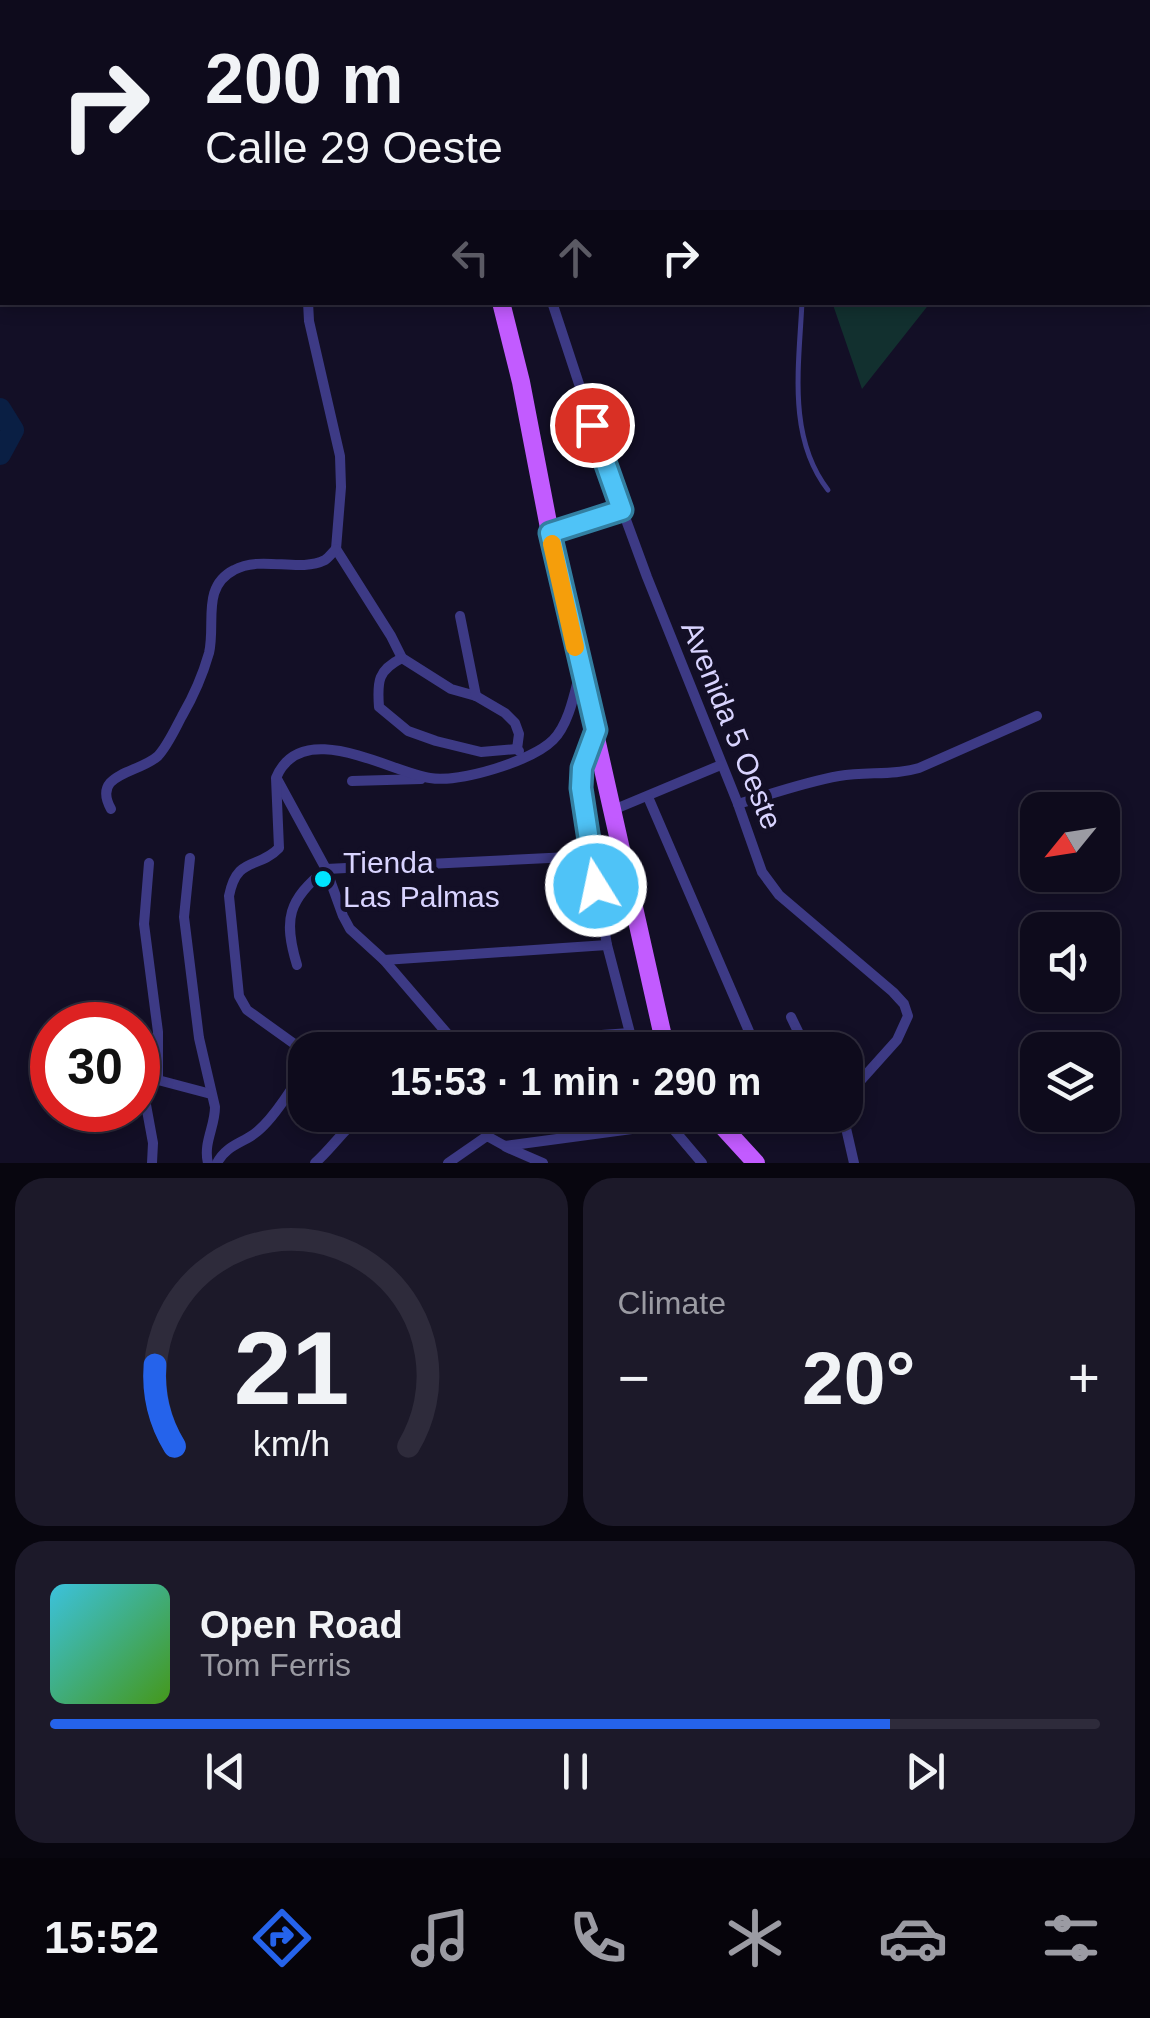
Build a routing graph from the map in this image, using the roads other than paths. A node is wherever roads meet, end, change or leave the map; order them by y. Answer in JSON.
{"nodes":[{"id":1,"x":308,"y":305,"type":"edge"},
{"id":2,"x":502,"y":305,"type":"edge"},
{"id":3,"x":553,"y":305,"type":"edge"},
{"id":4,"x":802,"y":305,"type":"edge"},
{"id":5,"x":828,"y":490,"type":"dead end"},
{"id":6,"x":622,"y":510,"type":"junction"},
{"id":7,"x":550,"y":533,"type":"junction"},
{"id":8,"x":336,"y":549,"type":"junction"},
{"id":9,"x":460,"y":616,"type":"dead end"},
{"id":10,"x":402,"y":658,"type":"junction"},
{"id":11,"x":580,"y":670,"type":"junction"},
{"id":12,"x":476,"y":696,"type":"junction"},
{"id":13,"x":1037,"y":716,"type":"dead end"},
{"id":14,"x":596,"y":730,"type":"junction"},
{"id":15,"x":517,"y":749,"type":"junction"},
{"id":16,"x":527,"y":758,"type":"junction"},
{"id":17,"x":721,"y":765,"type":"junction"},
{"id":18,"x":276,"y":778,"type":"junction"},
{"id":19,"x":433,"y":779,"type":"junction"},
{"id":20,"x":352,"y":781,"type":"dead end"},
{"id":21,"x":648,"y":797,"type":"junction"},
{"id":22,"x":738,"y":804,"type":"junction"},
{"id":23,"x":111,"y":810,"type":"dead end"},
{"id":24,"x":613,"y":810,"type":"junction"},
{"id":25,"x":590,"y":856,"type":"junction"},
{"id":26,"x":190,"y":858,"type":"dead end"},
{"id":27,"x":149,"y":863,"type":"dead end"},
{"id":28,"x":326,"y":868,"type":"junction"},
{"id":29,"x":608,"y":944,"type":"junction"},
{"id":30,"x":384,"y":960,"type":"junction"},
{"id":31,"x":298,"y":965,"type":"dead end"},
{"id":32,"x":154,"y":1002,"type":"edge"},
{"id":33,"x":790,"y":1017,"type":"dead end"},
{"id":34,"x":442,"y":1032,"type":"edge"},
{"id":35,"x":630,"y":1032,"type":"edge"},
{"id":36,"x":662,"y":1032,"type":"edge"},
{"id":37,"x":749,"y":1032,"type":"edge"},
{"id":38,"x":798,"y":1032,"type":"edge"},
{"id":39,"x":288,"y":1039,"type":"edge"},
{"id":40,"x":863,"y":1078,"type":"edge"},
{"id":41,"x":160,"y":1081,"type":"edge"},
{"id":42,"x":288,"y":1092,"type":"edge"},
{"id":43,"x":211,"y":1094,"type":"junction"},
{"id":44,"x":151,"y":1132,"type":"edge"},
{"id":45,"x":343,"y":1132,"type":"edge"},
{"id":46,"x":486,"y":1132,"type":"edge"},
{"id":47,"x":592,"y":1132,"type":"edge"},
{"id":48,"x":677,"y":1132,"type":"edge"},
{"id":49,"x":727,"y":1132,"type":"edge"},
{"id":50,"x":846,"y":1132,"type":"edge"},
{"id":51,"x":488,"y":1136,"type":"junction"},
{"id":52,"x":505,"y":1146,"type":"junction"},
{"id":53,"x":152,"y":1163,"type":"edge"},
{"id":54,"x":208,"y":1163,"type":"edge"},
{"id":55,"x":217,"y":1163,"type":"edge"},
{"id":56,"x":315,"y":1163,"type":"edge"},
{"id":57,"x":448,"y":1163,"type":"edge"},
{"id":58,"x":544,"y":1163,"type":"edge"},
{"id":59,"x":702,"y":1163,"type":"edge"},
{"id":60,"x":756,"y":1163,"type":"edge"},
{"id":61,"x":854,"y":1163,"type":"edge"}],
"edges":[{"from":1,"to":8,"type":"street"},
{"from":2,"to":7,"type":"main road"},
{"from":3,"to":6,"type":"street","name":"Avenida 5 Oeste"},
{"from":4,"to":5,"type":"lane"},
{"from":6,"to":7,"type":"street"},
{"from":6,"to":17,"type":"street","name":"Avenida 5 Oeste"},
{"from":7,"to":11,"type":"main road"},
{"from":8,"to":10,"type":"street"},
{"from":8,"to":23,"type":"street"},
{"from":9,"to":12,"type":"street"},
{"from":10,"to":12,"type":"street"},
{"from":10,"to":15,"type":"street"},
{"from":11,"to":14,"type":"main road"},
{"from":11,"to":16,"type":"street"},
{"from":12,"to":15,"type":"street"},
{"from":13,"to":22,"type":"street"},
{"from":14,"to":24,"type":"main road"},
{"from":14,"to":25,"type":"street"},
{"from":15,"to":16,"type":"street"},
{"from":16,"to":19,"type":"street"},
{"from":17,"to":21,"type":"street"},
{"from":17,"to":22,"type":"street","name":"Avenida 5 Oeste"},
{"from":18,"to":19,"type":"street"},
{"from":18,"to":28,"type":"street"},
{"from":18,"to":39,"type":"street"},
{"from":19,"to":20,"type":"street"},
{"from":21,"to":24,"type":"street"},
{"from":21,"to":37,"type":"street"},
{"from":22,"to":40,"type":"street","name":"Avenida 5 Oeste"},
{"from":24,"to":36,"type":"main road"},
{"from":25,"to":28,"type":"street"},
{"from":25,"to":29,"type":"street"},
{"from":26,"to":43,"type":"street"},
{"from":27,"to":32,"type":"street"},
{"from":28,"to":30,"type":"street"},
{"from":28,"to":31,"type":"street"},
{"from":29,"to":30,"type":"street"},
{"from":29,"to":35,"type":"street"},
{"from":30,"to":34,"type":"street"},
{"from":33,"to":38,"type":"street"},
{"from":41,"to":43,"type":"street"},
{"from":42,"to":55,"type":"street"},
{"from":43,"to":54,"type":"street"},
{"from":44,"to":53,"type":"street"},
{"from":45,"to":56,"type":"street"},
{"from":46,"to":51,"type":"street"},
{"from":47,"to":52,"type":"street"},
{"from":48,"to":59,"type":"street"},
{"from":49,"to":60,"type":"main road"},
{"from":50,"to":61,"type":"street"},
{"from":51,"to":52,"type":"street"},
{"from":51,"to":57,"type":"street"},
{"from":52,"to":58,"type":"street"}]}
